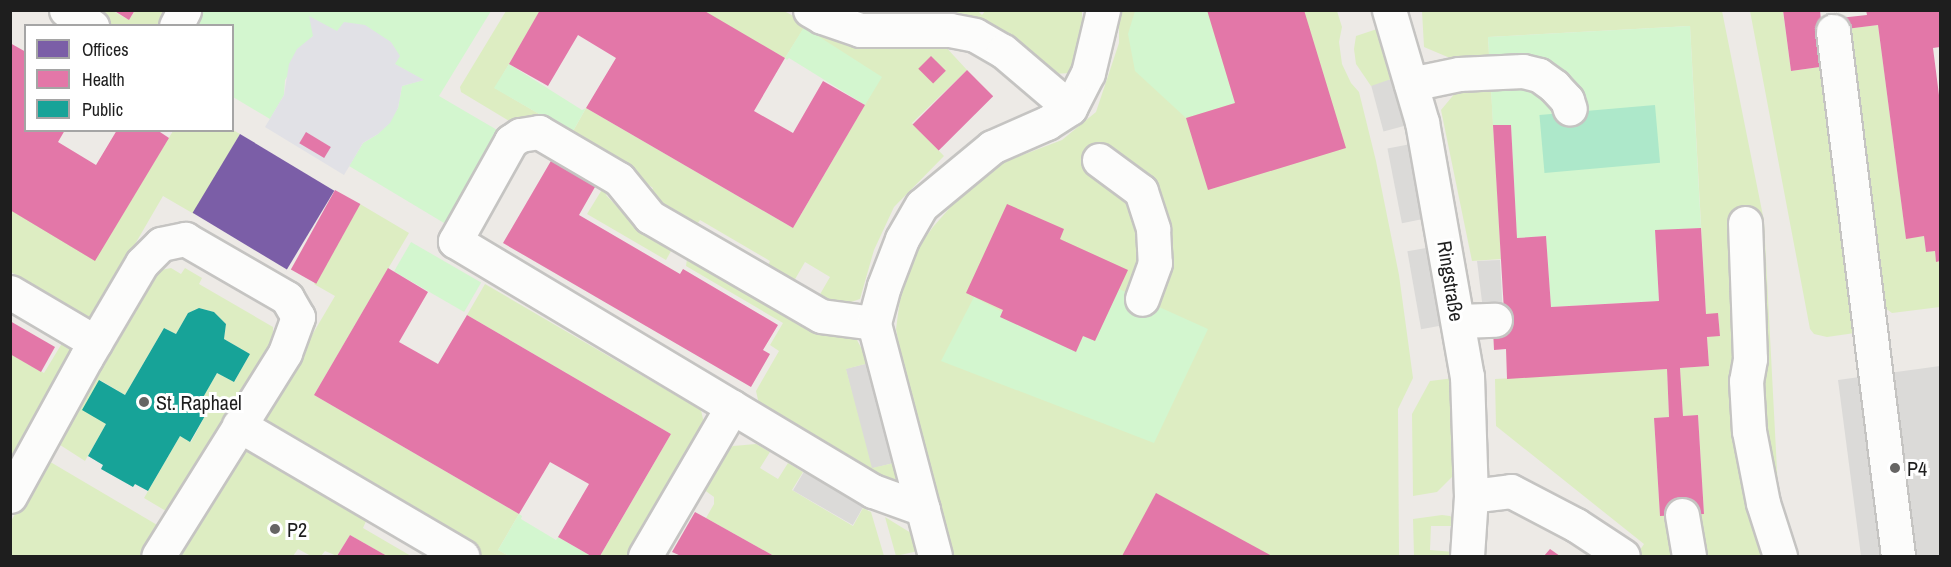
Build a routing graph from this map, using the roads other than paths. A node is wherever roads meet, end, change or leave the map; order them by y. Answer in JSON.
{"nodes":[{"id":1,"x":66,"y":10,"type":"edge"},
{"id":2,"x":184,"y":10,"type":"edge"},
{"id":3,"x":810,"y":10,"type":"edge"},
{"id":4,"x":1103,"y":10,"type":"edge"},
{"id":5,"x":1389,"y":10,"type":"edge"},
{"id":6,"x":89,"y":24,"type":"edge"},
{"id":7,"x":177,"y":24,"type":"edge"},
{"id":8,"x":1833,"y":31,"type":"dead end"},
{"id":9,"x":1411,"y":84,"type":"junction"},
{"id":10,"x":1070,"y":108,"type":"junction"},
{"id":11,"x":1570,"y":109,"type":"dead end"},
{"id":12,"x":1099,"y":160,"type":"dead end"},
{"id":13,"x":1745,"y":223,"type":"dead end"},
{"id":14,"x":10,"y":292,"type":"edge"},
{"id":15,"x":1142,"y":299,"type":"dead end"},
{"id":16,"x":1496,"y":320,"type":"dead end"},
{"id":17,"x":1458,"y":321,"type":"junction"},
{"id":18,"x":874,"y":323,"type":"junction"},
{"id":19,"x":95,"y":342,"type":"junction"},
{"id":20,"x":732,"y":407,"type":"junction"},
{"id":21,"x":239,"y":425,"type":"junction"},
{"id":22,"x":10,"y":496,"type":"edge"},
{"id":23,"x":1471,"y":496,"type":"junction"},
{"id":24,"x":923,"y":509,"type":"junction"},
{"id":25,"x":1682,"y":515,"type":"dead end"},
{"id":26,"x":1627,"y":550,"type":"edge"},
{"id":27,"x":158,"y":556,"type":"edge"},
{"id":28,"x":462,"y":556,"type":"edge"},
{"id":29,"x":645,"y":556,"type":"edge"},
{"id":30,"x":935,"y":556,"type":"edge"},
{"id":31,"x":1467,"y":556,"type":"edge"},
{"id":32,"x":1689,"y":556,"type":"edge"},
{"id":33,"x":1780,"y":556,"type":"edge"},
{"id":34,"x":1898,"y":556,"type":"edge"}],
"edges":[{"from":1,"to":6,"type":"lane"},
{"from":2,"to":7,"type":"lane"},
{"from":3,"to":10,"type":"lane"},
{"from":4,"to":10,"type":"lane"},
{"from":5,"to":9,"type":"lane","name":"Ringstraße"},
{"from":8,"to":34,"type":"lane"},
{"from":9,"to":11,"type":"lane"},
{"from":9,"to":17,"type":"lane","name":"Ringstraße"},
{"from":10,"to":18,"type":"lane"},
{"from":12,"to":15,"type":"lane"},
{"from":13,"to":33,"type":"lane"},
{"from":14,"to":19,"type":"lane"},
{"from":16,"to":17,"type":"lane"},
{"from":17,"to":23,"type":"lane","name":"Ringstraße"},
{"from":18,"to":20,"type":"lane"},
{"from":18,"to":24,"type":"lane"},
{"from":19,"to":21,"type":"lane"},
{"from":19,"to":22,"type":"lane"},
{"from":20,"to":24,"type":"lane"},
{"from":20,"to":29,"type":"lane"},
{"from":21,"to":27,"type":"lane"},
{"from":21,"to":28,"type":"lane"},
{"from":23,"to":26,"type":"lane"},
{"from":23,"to":31,"type":"lane","name":"Ringstraße"},
{"from":24,"to":30,"type":"lane"},
{"from":25,"to":32,"type":"lane"}]}
